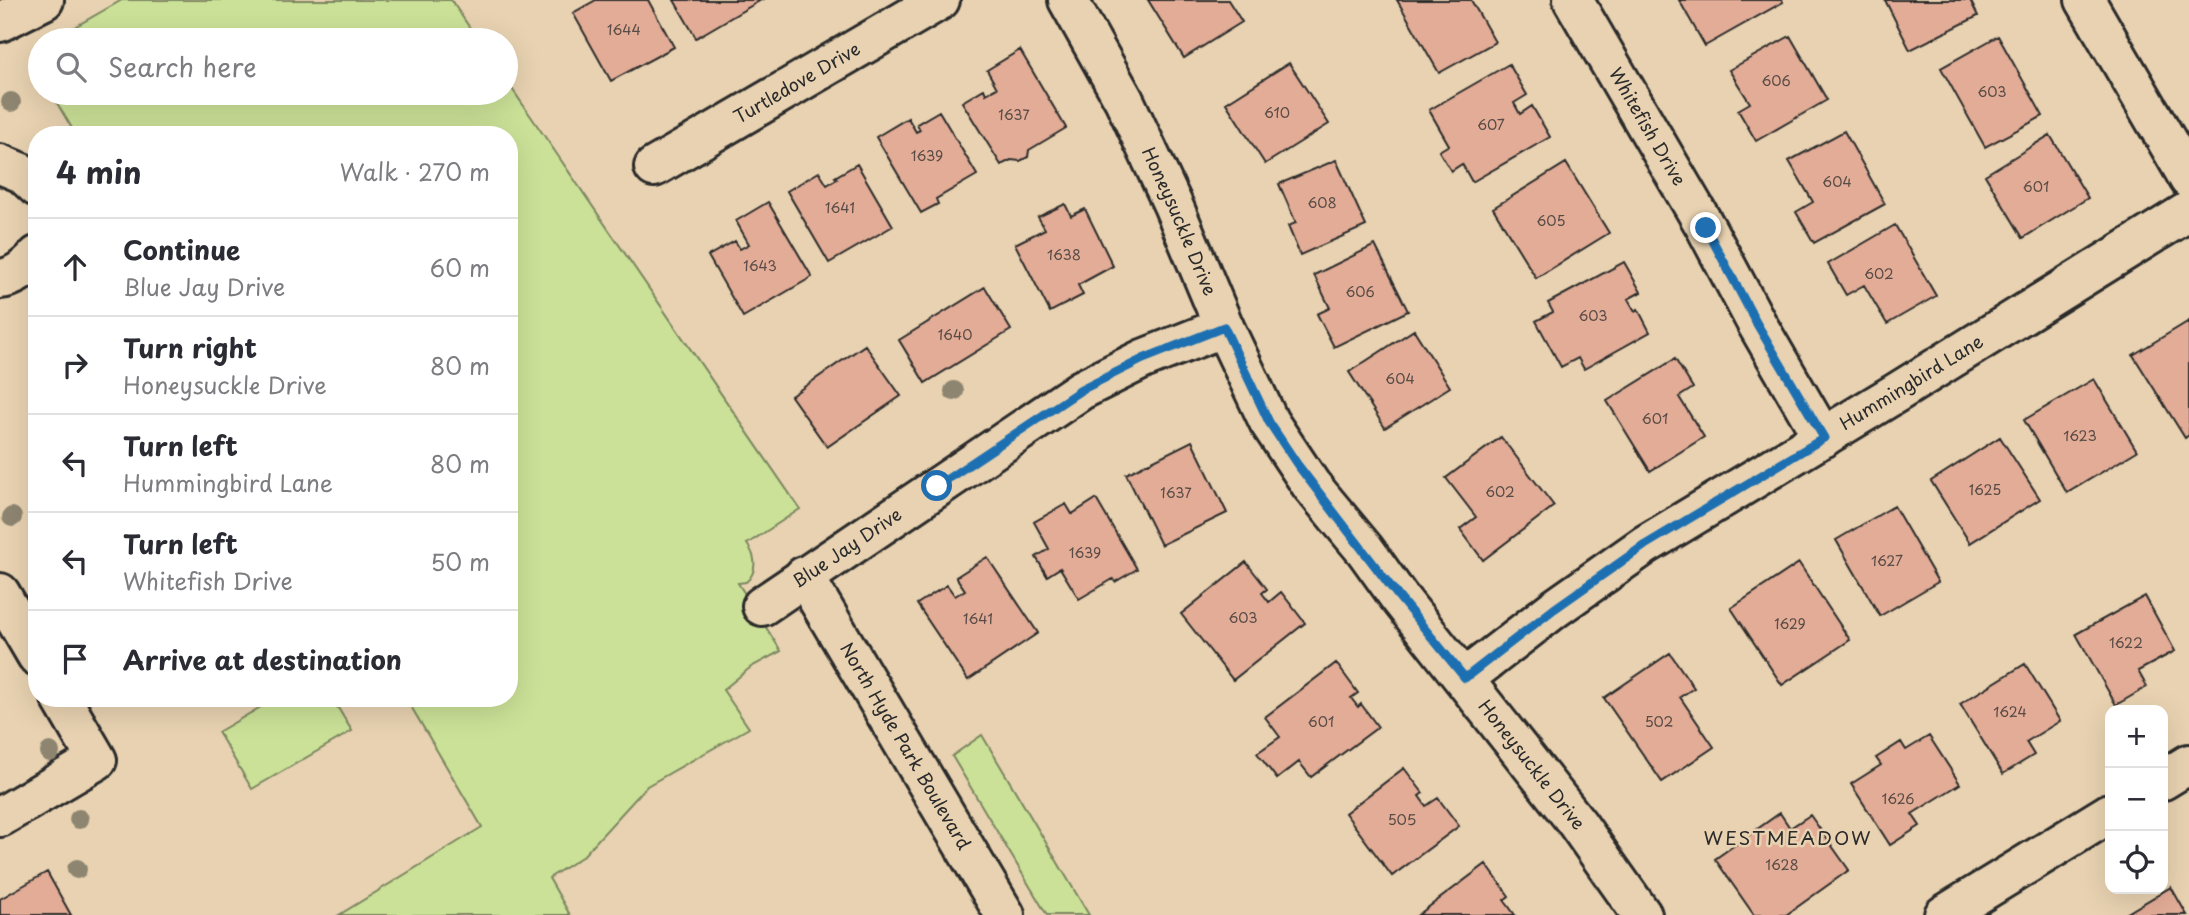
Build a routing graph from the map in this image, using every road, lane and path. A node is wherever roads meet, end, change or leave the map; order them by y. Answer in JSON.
{"nodes":[{"id":1,"x":44,"y":0,"type":"edge"},
{"id":2,"x":940,"y":0,"type":"edge"},
{"id":3,"x":1068,"y":0,"type":"edge"},
{"id":4,"x":1573,"y":0,"type":"edge"},
{"id":5,"x":2085,"y":0,"type":"edge"},
{"id":6,"x":0,"y":22,"type":"edge"},
{"id":7,"x":0,"y":164,"type":"edge"},
{"id":8,"x":653,"y":167,"type":"dead end"},
{"id":9,"x":28,"y":179,"type":"edge"},
{"id":10,"x":2189,"y":179,"type":"edge"},
{"id":11,"x":2189,"y":211,"type":"edge"},
{"id":12,"x":28,"y":266,"type":"edge"},
{"id":13,"x":0,"y":279,"type":"edge"},
{"id":14,"x":1224,"y":327,"type":"junction"},
{"id":15,"x":1824,"y":438,"type":"junction"},
{"id":16,"x":804,"y":576,"type":"junction"},
{"id":17,"x":0,"y":593,"type":"edge"},
{"id":18,"x":762,"y":606,"type":"dead end"},
{"id":19,"x":28,"y":641,"type":"edge"},
{"id":20,"x":1465,"y":678,"type":"junction"},
{"id":21,"x":66,"y":707,"type":"edge"},
{"id":22,"x":2189,"y":764,"type":"edge"},
{"id":23,"x":2168,"y":777,"type":"edge"},
{"id":24,"x":2105,"y":816,"type":"edge"},
{"id":25,"x":0,"y":817,"type":"edge"},
{"id":26,"x":1005,"y":915,"type":"edge"},
{"id":27,"x":1642,"y":915,"type":"edge"},
{"id":28,"x":1944,"y":915,"type":"edge"}],
"edges":[{"from":1,"to":6,"type":"street"},
{"from":2,"to":8,"type":"street","name":"Turtledove Drive"},
{"from":3,"to":14,"type":"street","name":"Honeysuckle Drive"},
{"from":4,"to":15,"type":"street","name":"Whitefish Drive"},
{"from":5,"to":10,"type":"street"},
{"from":7,"to":9,"type":"street"},
{"from":11,"to":15,"type":"street","name":"Hummingbird Lane"},
{"from":12,"to":13,"type":"street"},
{"from":14,"to":16,"type":"street","name":"Blue Jay Drive"},
{"from":14,"to":20,"type":"street","name":"Honeysuckle Drive"},
{"from":15,"to":20,"type":"street","name":"Hummingbird Lane"},
{"from":16,"to":18,"type":"street","name":"Blue Jay Drive"},
{"from":16,"to":26,"type":"street","name":"North Hyde Park Boulevard"},
{"from":17,"to":19,"type":"street"},
{"from":20,"to":27,"type":"street","name":"Honeysuckle Drive"},
{"from":21,"to":25,"type":"street"},
{"from":22,"to":23,"type":"street"},
{"from":24,"to":28,"type":"street"}]}
